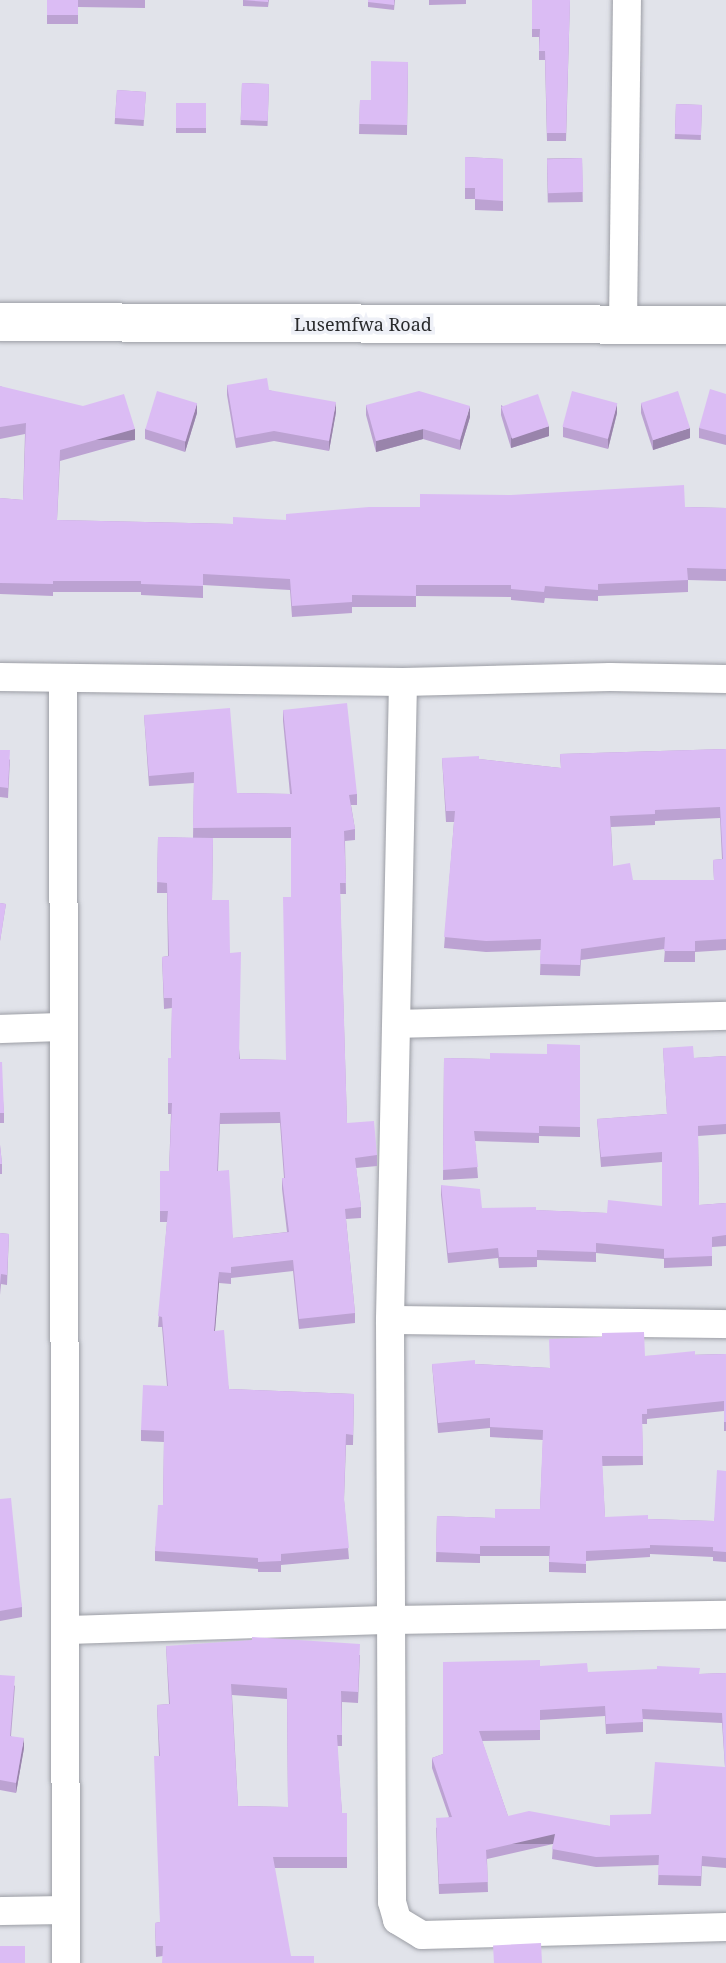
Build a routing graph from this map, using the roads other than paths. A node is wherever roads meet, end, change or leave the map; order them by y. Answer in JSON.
{"nodes":[{"id":1,"x":627,"y":0,"type":"edge"},
{"id":2,"x":0,"y":322,"type":"edge"},
{"id":3,"x":623,"y":325,"type":"junction"},
{"id":4,"x":726,"y":325,"type":"edge"},
{"id":5,"x":0,"y":677,"type":"edge"},
{"id":6,"x":63,"y":678,"type":"junction"},
{"id":7,"x":726,"y":679,"type":"edge"},
{"id":8,"x":403,"y":682,"type":"junction"},
{"id":9,"x":726,"y":1016,"type":"edge"},
{"id":10,"x":397,"y":1024,"type":"junction"},
{"id":11,"x":62,"y":1027,"type":"junction"},
{"id":12,"x":0,"y":1029,"type":"edge"},
{"id":13,"x":390,"y":1320,"type":"junction"},
{"id":14,"x":726,"y":1324,"type":"edge"},
{"id":15,"x":726,"y":1615,"type":"edge"},
{"id":16,"x":394,"y":1620,"type":"junction"},
{"id":17,"x":68,"y":1630,"type":"junction"},
{"id":18,"x":65,"y":1910,"type":"junction"},
{"id":19,"x":0,"y":1911,"type":"edge"},
{"id":20,"x":726,"y":1927,"type":"edge"},
{"id":21,"x":66,"y":1963,"type":"edge"}],
"edges":[{"from":1,"to":3,"type":"street"},
{"from":2,"to":3,"type":"street","name":"Lusemfwa Road"},
{"from":3,"to":4,"type":"street","name":"Lusemfwa Road"},
{"from":5,"to":6,"type":"street"},
{"from":6,"to":8,"type":"street"},
{"from":6,"to":11,"type":"street"},
{"from":7,"to":8,"type":"street"},
{"from":8,"to":10,"type":"street"},
{"from":9,"to":10,"type":"street"},
{"from":10,"to":13,"type":"street"},
{"from":11,"to":12,"type":"street"},
{"from":11,"to":17,"type":"street"},
{"from":13,"to":14,"type":"street"},
{"from":13,"to":16,"type":"street"},
{"from":15,"to":16,"type":"street"},
{"from":16,"to":17,"type":"street"},
{"from":16,"to":20,"type":"street"},
{"from":17,"to":18,"type":"street"},
{"from":18,"to":19,"type":"street"},
{"from":18,"to":21,"type":"street"}]}
